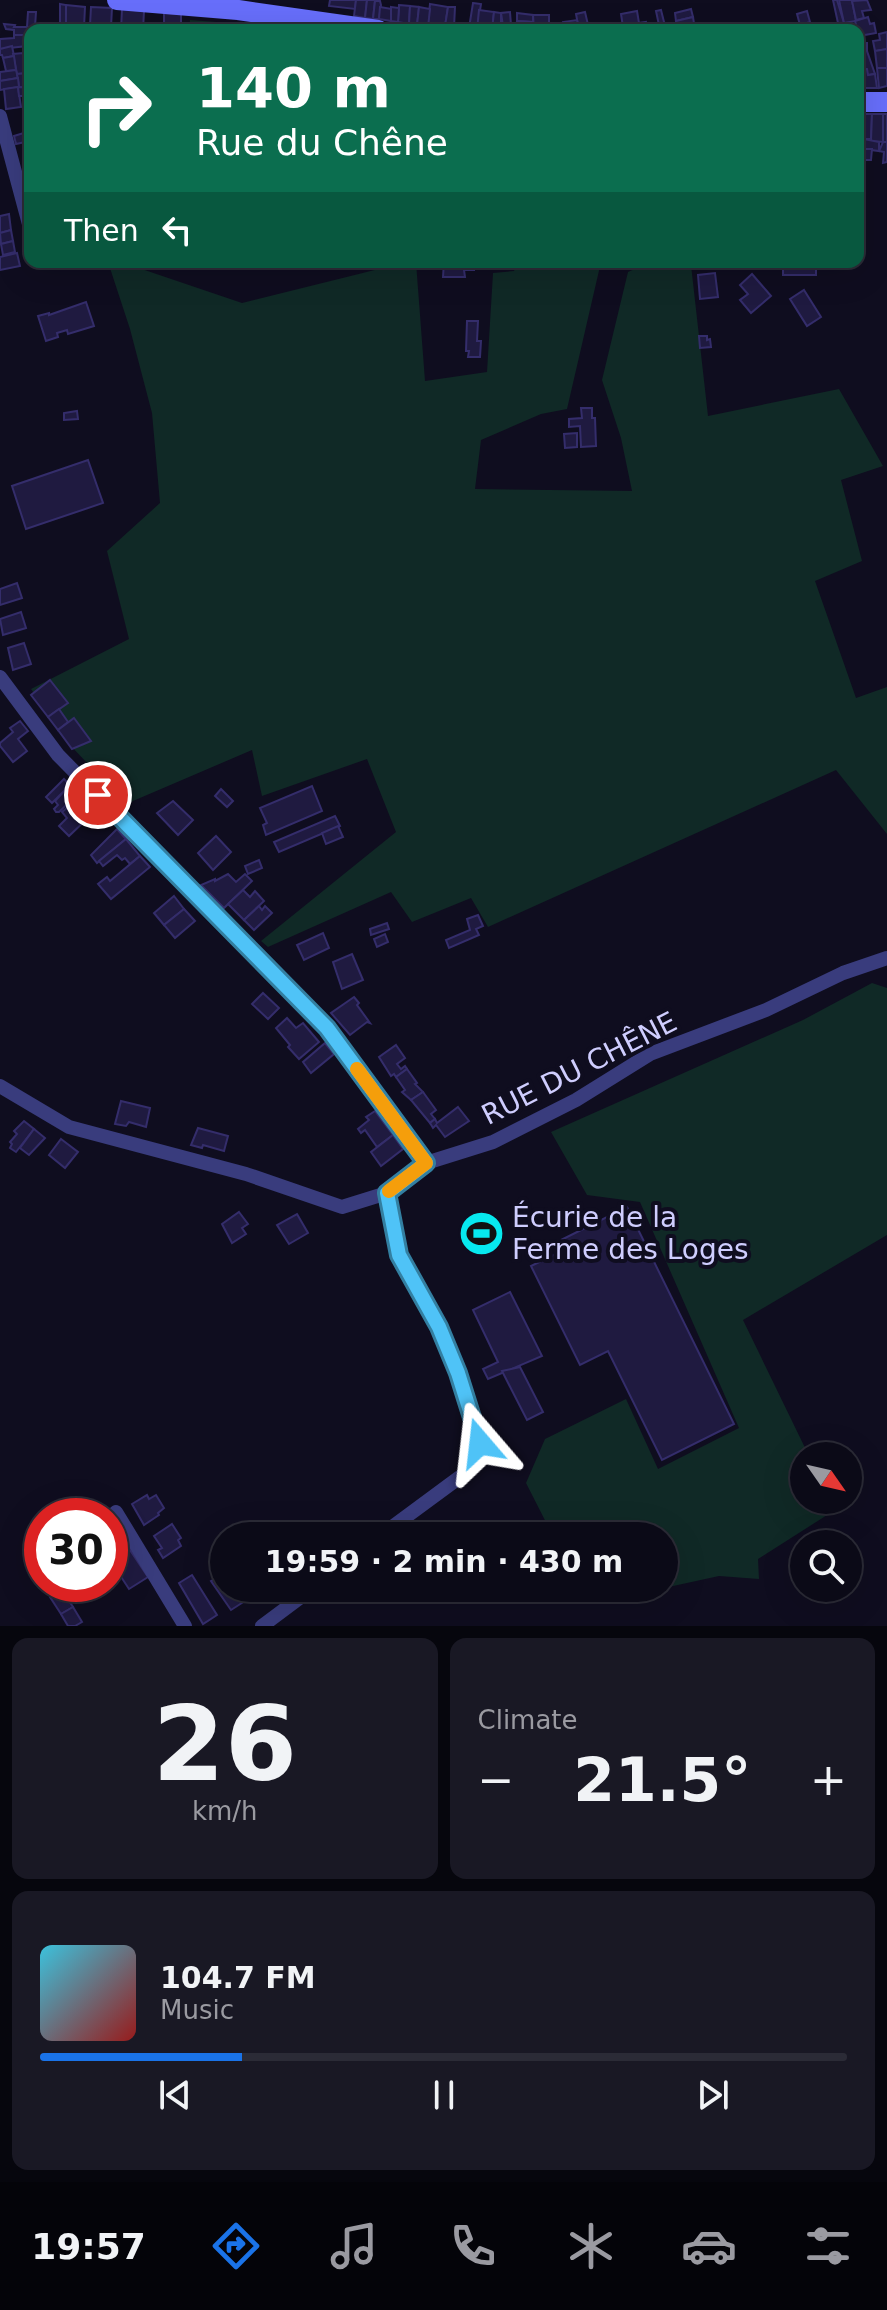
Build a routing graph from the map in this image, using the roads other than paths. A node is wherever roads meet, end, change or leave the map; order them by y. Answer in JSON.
{"nodes":[{"id":1,"x":117,"y":0,"type":"edge"},
{"id":2,"x":238,"y":5,"type":"edge"},
{"id":3,"x":344,"y":24,"type":"edge"},
{"id":4,"x":864,"y":102,"type":"edge"},
{"id":5,"x":887,"y":102,"type":"edge"},
{"id":6,"x":0,"y":116,"type":"edge"},
{"id":7,"x":24,"y":206,"type":"edge"},
{"id":8,"x":0,"y":677,"type":"edge"},
{"id":9,"x":887,"y":958,"type":"edge"},
{"id":10,"x":0,"y":1086,"type":"edge"},
{"id":11,"x":426,"y":1163,"type":"junction"},
{"id":12,"x":387,"y":1193,"type":"junction"},
{"id":13,"x":399,"y":1522,"type":"edge"},
{"id":14,"x":128,"y":1532,"type":"edge"},
{"id":15,"x":294,"y":1602,"type":"edge"},
{"id":16,"x":185,"y":1626,"type":"edge"},
{"id":17,"x":262,"y":1626,"type":"edge"}],
"edges":[{"from":1,"to":2,"type":"main road"},
{"from":2,"to":3,"type":"main road"},
{"from":4,"to":5,"type":"main road"},
{"from":6,"to":7,"type":"street"},
{"from":8,"to":11,"type":"street"},
{"from":9,"to":11,"type":"street","name":"RUE DU CHÊNE"},
{"from":10,"to":12,"type":"street"},
{"from":11,"to":12,"type":"street","name":"RUE DU CHÊNE"},
{"from":12,"to":13,"type":"street"},
{"from":14,"to":16,"type":"street"},
{"from":15,"to":17,"type":"street"}]}
